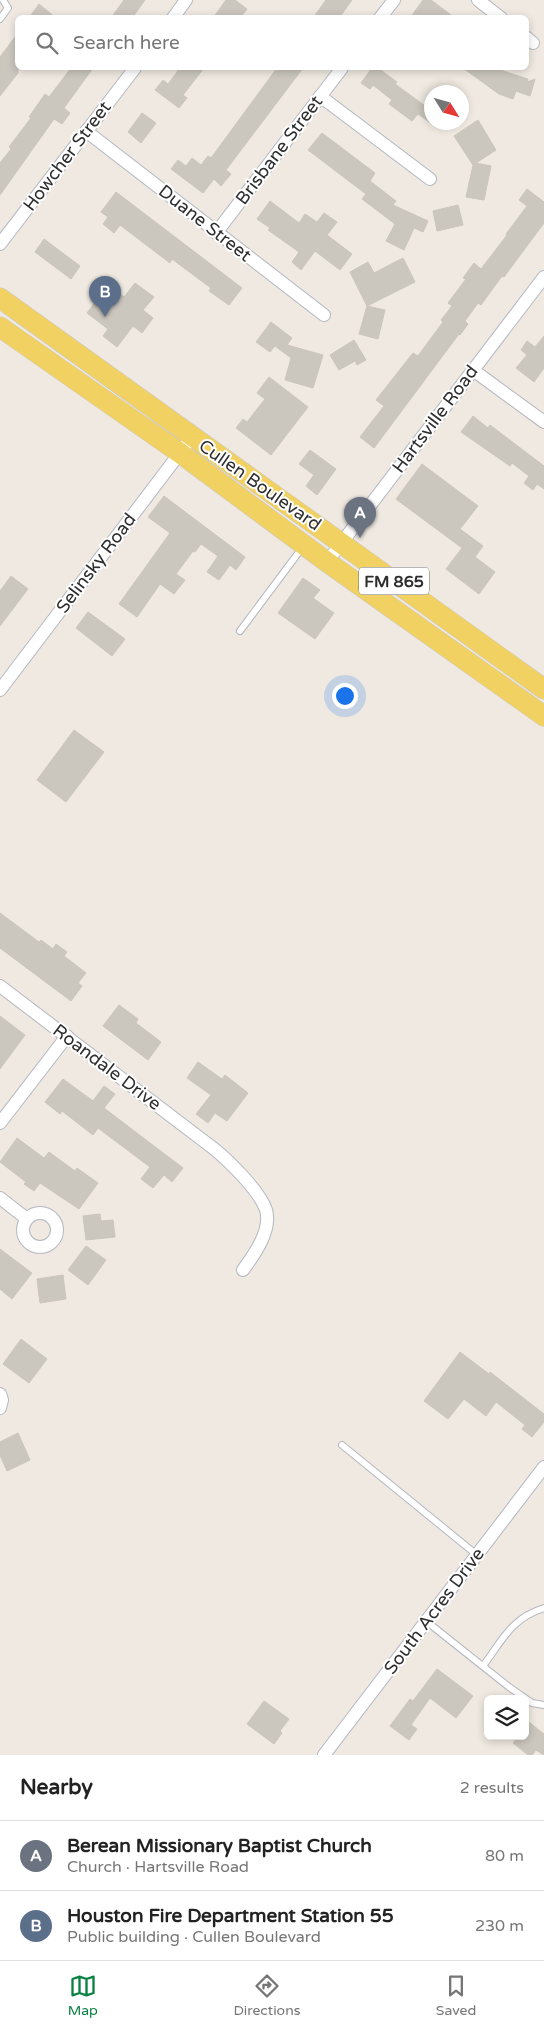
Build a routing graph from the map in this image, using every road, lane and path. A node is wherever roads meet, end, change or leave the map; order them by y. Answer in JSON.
{"nodes":[{"id":1,"x":3,"y":0,"type":"edge"},
{"id":2,"x":186,"y":0,"type":"edge"},
{"id":3,"x":394,"y":0,"type":"edge"},
{"id":4,"x":478,"y":0,"type":"edge"},
{"id":5,"x":175,"y":15,"type":"edge"},
{"id":6,"x":382,"y":15,"type":"edge"},
{"id":7,"x":497,"y":15,"type":"edge"},
{"id":8,"x":0,"y":19,"type":"edge"},
{"id":9,"x":133,"y":70,"type":"edge"},
{"id":10,"x":340,"y":70,"type":"edge"},
{"id":11,"x":320,"y":96,"type":"junction"},
{"id":12,"x":86,"y":131,"type":"junction"},
{"id":13,"x":430,"y":179,"type":"dead end"},
{"id":14,"x":216,"y":233,"type":"junction"},
{"id":15,"x":2,"y":237,"type":"edge"},
{"id":16,"x":544,"y":276,"type":"edge"},
{"id":17,"x":0,"y":298,"type":"edge"},
{"id":18,"x":324,"y":315,"type":"dead end"},
{"id":19,"x":0,"y":327,"type":"edge"},
{"id":20,"x":81,"y":358,"type":"junction"},
{"id":21,"x":473,"y":370,"type":"junction"},
{"id":22,"x":68,"y":374,"type":"junction"},
{"id":23,"x":544,"y":422,"type":"edge"},
{"id":24,"x":192,"y":437,"type":"junction"},
{"id":25,"x":180,"y":453,"type":"junction"},
{"id":26,"x":341,"y":542,"type":"junction"},
{"id":27,"x":305,"y":545,"type":"junction"},
{"id":28,"x":327,"y":562,"type":"junction"},
{"id":29,"x":240,"y":631,"type":"dead end"},
{"id":30,"x":472,"y":637,"type":"junction"},
{"id":31,"x":458,"y":654,"type":"junction"},
{"id":32,"x":0,"y":690,"type":"edge"},
{"id":33,"x":544,"y":690,"type":"edge"},
{"id":34,"x":544,"y":716,"type":"edge"},
{"id":35,"x":0,"y":986,"type":"edge"},
{"id":36,"x":66,"y":1036,"type":"junction"},
{"id":37,"x":0,"y":1123,"type":"edge"},
{"id":38,"x":0,"y":1198,"type":"edge"},
{"id":39,"x":27,"y":1220,"type":"dead end"},
{"id":40,"x":243,"y":1270,"type":"dead end"},
{"id":41,"x":0,"y":1394,"type":"edge"},
{"id":42,"x":0,"y":1408,"type":"edge"},
{"id":43,"x":342,"y":1445,"type":"dead end"},
{"id":44,"x":543,"y":1471,"type":"edge"},
{"id":45,"x":477,"y":1554,"type":"junction"},
{"id":46,"x":544,"y":1608,"type":"edge"},
{"id":47,"x":426,"y":1621,"type":"junction"},
{"id":48,"x":483,"y":1666,"type":"junction"},
{"id":49,"x":544,"y":1705,"type":"edge"},
{"id":50,"x":324,"y":1755,"type":"edge"}],
"edges":[{"from":1,"to":8,"type":"lane"},
{"from":2,"to":5,"type":"street"},
{"from":3,"to":6,"type":"street"},
{"from":4,"to":7,"type":"street"},
{"from":9,"to":12,"type":"street","name":"Howcher Street"},
{"from":10,"to":11,"type":"street","name":"Brisbane Street"},
{"from":11,"to":13,"type":"street"},
{"from":11,"to":14,"type":"street","name":"Brisbane Street"},
{"from":12,"to":14,"type":"street","name":"Duane Street"},
{"from":12,"to":15,"type":"street","name":"Howcher Street"},
{"from":14,"to":18,"type":"street","name":"Duane Street"},
{"from":16,"to":21,"type":"street","name":"Hartsville Road"},
{"from":17,"to":20,"type":"main road","name":"Cullen Boulevard","number":"FM 865"},
{"from":19,"to":22,"type":"main road","name":"Cullen Boulevard","number":"FM 865"},
{"from":20,"to":22,"type":"main road"},
{"from":20,"to":24,"type":"main road","name":"Cullen Boulevard","number":"FM 865"},
{"from":21,"to":23,"type":"street"},
{"from":21,"to":26,"type":"street","name":"Hartsville Road"},
{"from":22,"to":25,"type":"main road","name":"Cullen Boulevard","number":"FM 865"},
{"from":24,"to":25,"type":"street","name":"Selinsky Road"},
{"from":24,"to":26,"type":"main road","name":"Cullen Boulevard","number":"FM 865"},
{"from":25,"to":27,"type":"main road","name":"Cullen Boulevard","number":"FM 865"},
{"from":25,"to":32,"type":"street","name":"Selinsky Road"},
{"from":26,"to":28,"type":"street","name":"Hartsville Road"},
{"from":26,"to":30,"type":"main road","name":"Cullen Boulevard","number":"FM 865"},
{"from":27,"to":28,"type":"main road","name":"Cullen Boulevard","number":"FM 865"},
{"from":27,"to":29,"type":"lane"},
{"from":28,"to":31,"type":"main road","name":"Cullen Boulevard","number":"FM 865"},
{"from":30,"to":31,"type":"main road"},
{"from":30,"to":33,"type":"main road","name":"Cullen Boulevard","number":"FM 865"},
{"from":31,"to":34,"type":"main road","name":"Cullen Boulevard","number":"FM 865"},
{"from":35,"to":36,"type":"street","name":"Roandale Drive"},
{"from":36,"to":37,"type":"street"},
{"from":36,"to":40,"type":"street","name":"Roandale Drive"},
{"from":38,"to":39,"type":"street"},
{"from":41,"to":42,"type":"street"},
{"from":43,"to":45,"type":"lane"},
{"from":44,"to":45,"type":"street","name":"South Acres Drive"},
{"from":45,"to":47,"type":"street","name":"South Acres Drive"},
{"from":46,"to":48,"type":"lane"},
{"from":47,"to":48,"type":"lane"},
{"from":47,"to":50,"type":"street","name":"South Acres Drive"},
{"from":48,"to":49,"type":"lane"}]}
